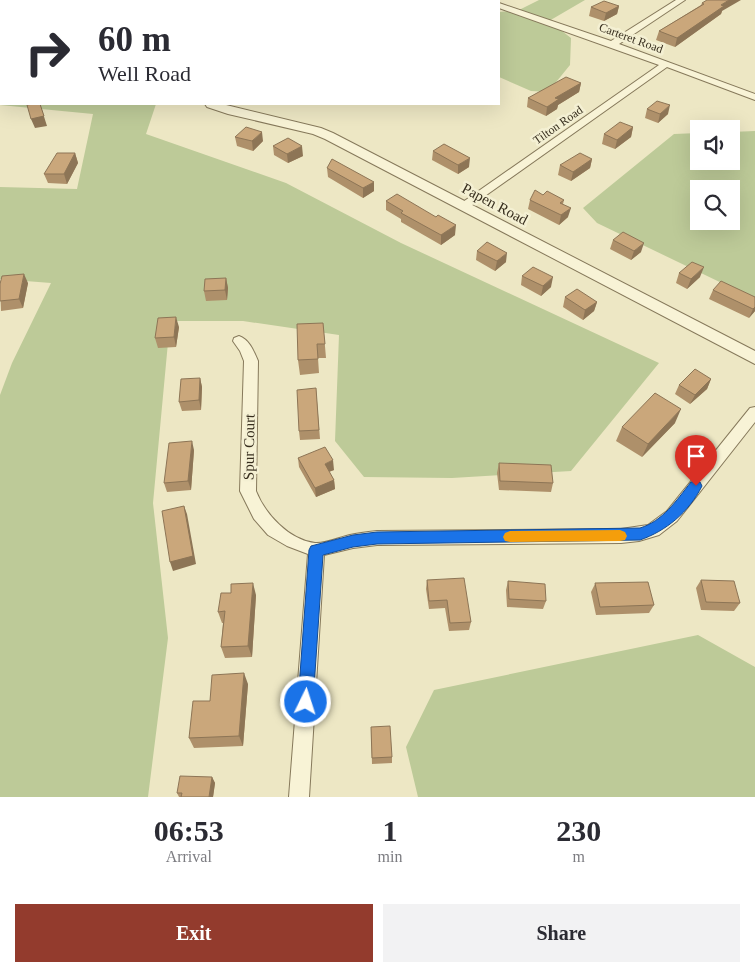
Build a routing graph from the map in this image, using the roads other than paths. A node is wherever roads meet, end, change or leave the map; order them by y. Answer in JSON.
{"nodes":[{"id":1,"x":681,"y":0,"type":"edge"},
{"id":2,"x":500,"y":5,"type":"edge"},
{"id":3,"x":612,"y":44,"type":"junction"},
{"id":4,"x":666,"y":64,"type":"junction"},
{"id":5,"x":755,"y":97,"type":"edge"},
{"id":6,"x":214,"y":105,"type":"edge"},
{"id":7,"x":464,"y":206,"type":"junction"},
{"id":8,"x":239,"y":341,"type":"dead end"},
{"id":9,"x":755,"y":358,"type":"edge"},
{"id":10,"x":755,"y":412,"type":"edge"},
{"id":11,"x":316,"y":550,"type":"junction"},
{"id":12,"x":300,"y":797,"type":"edge"}],
"edges":[{"from":1,"to":3,"type":"street"},
{"from":2,"to":3,"type":"street","name":"Carteret Road"},
{"from":3,"to":4,"type":"street","name":"Carteret Road"},
{"from":4,"to":5,"type":"street","name":"Carteret Road"},
{"from":4,"to":7,"type":"street","name":"Tilton Road"},
{"from":6,"to":7,"type":"street","name":"Papen Road"},
{"from":7,"to":9,"type":"street","name":"Papen Road"},
{"from":8,"to":11,"type":"street","name":"Spur Court"},
{"from":10,"to":11,"type":"street"},
{"from":11,"to":12,"type":"street"}]}
